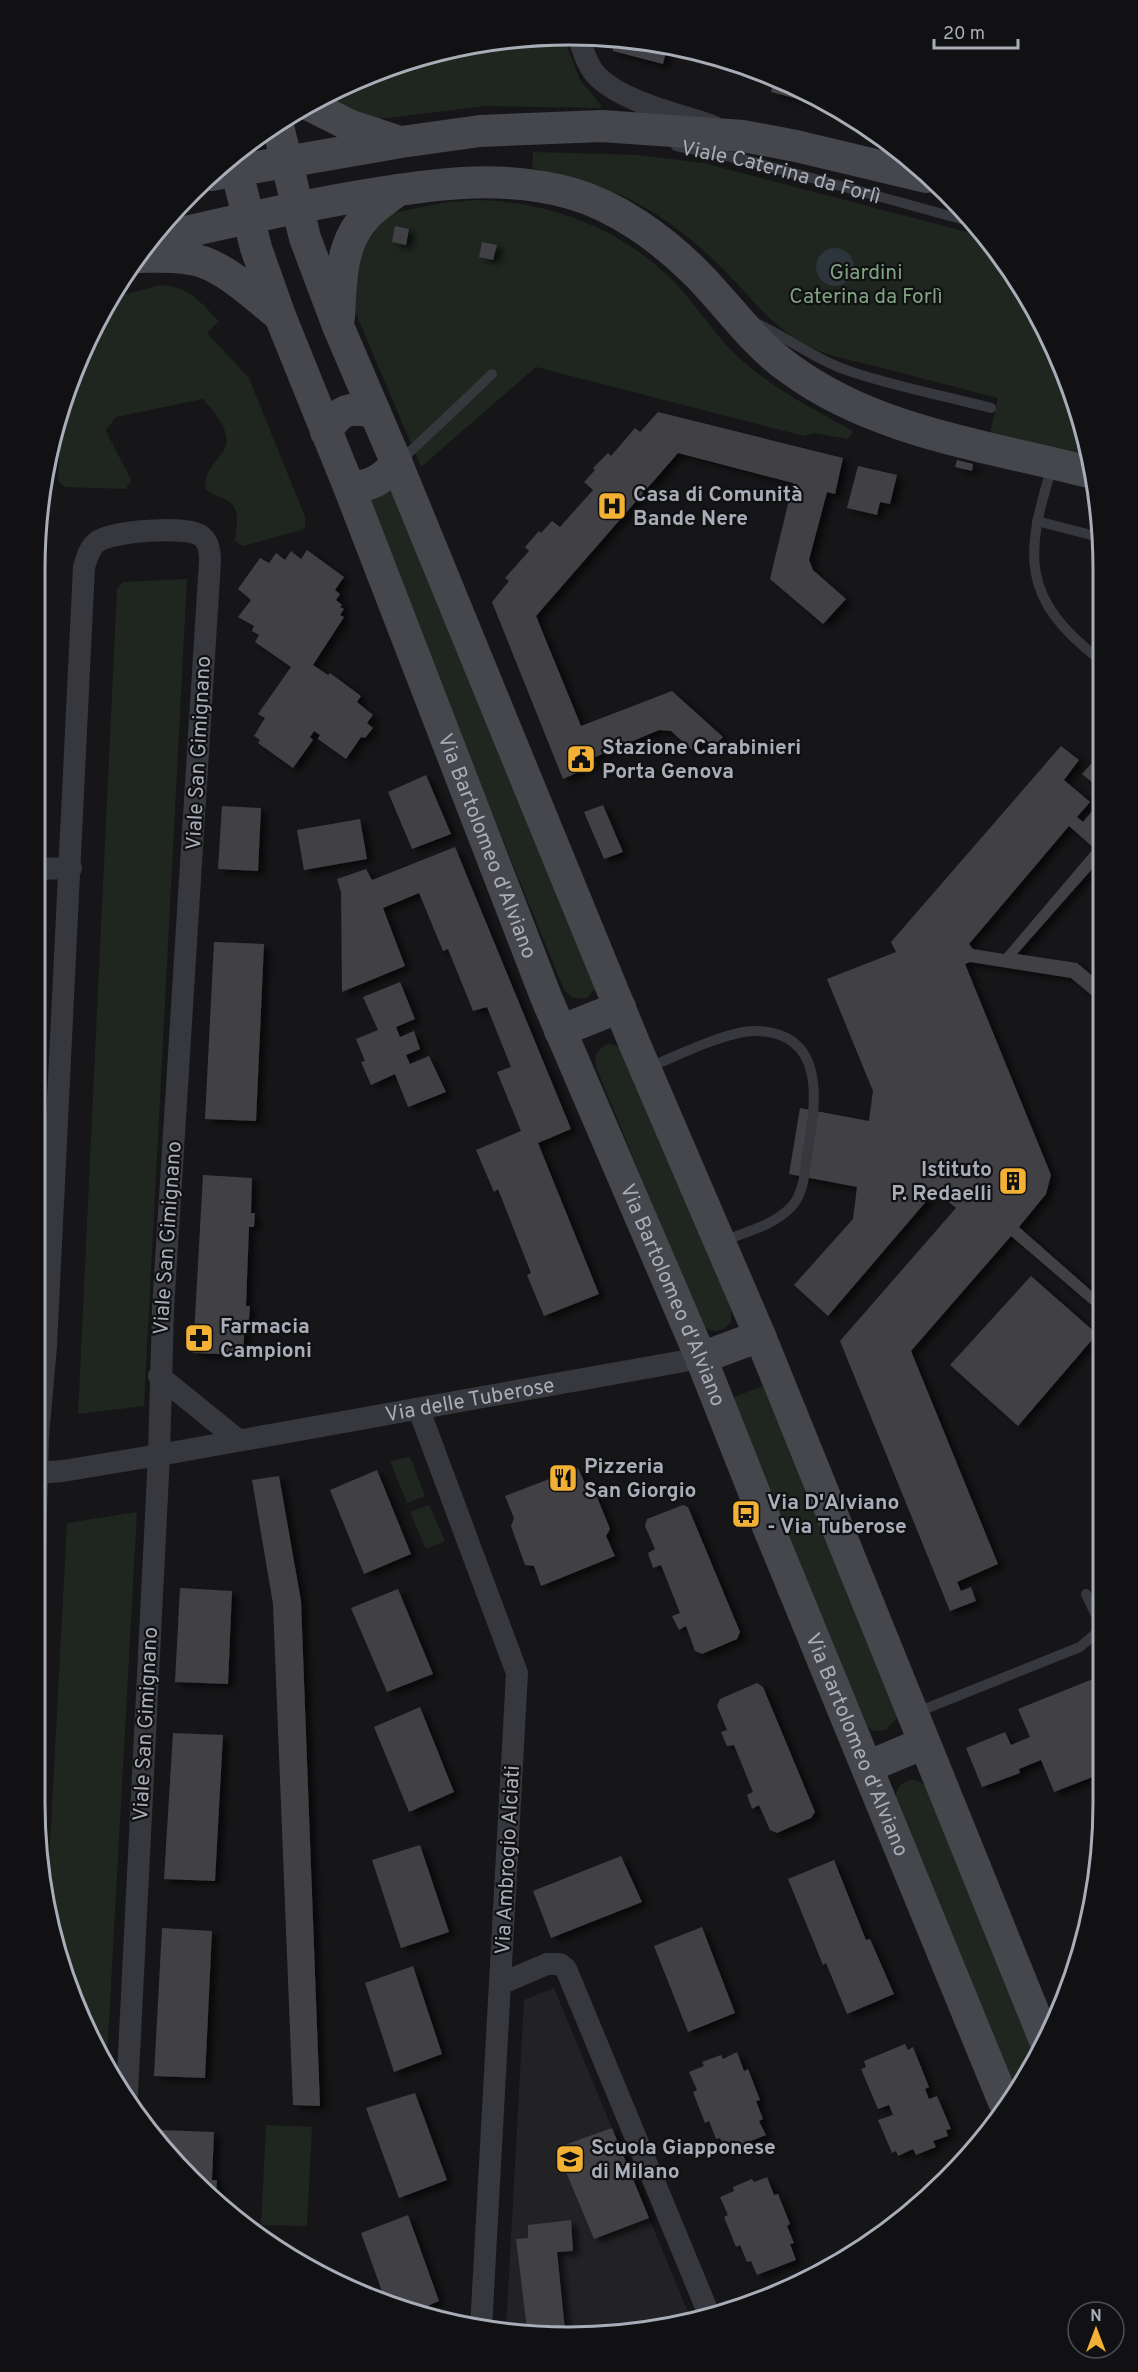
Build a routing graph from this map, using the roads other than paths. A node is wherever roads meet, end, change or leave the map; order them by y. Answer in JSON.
{"nodes":[{"id":1,"x":582,"y":45,"type":"edge"},
{"id":2,"x":318,"y":109,"type":"edge"},
{"id":3,"x":480,"y":131,"type":"junction"},
{"id":4,"x":279,"y":132,"type":"edge"},
{"id":5,"x":743,"y":136,"type":"junction"},
{"id":6,"x":553,"y":140,"type":"dead end"},
{"id":7,"x":400,"y":142,"type":"junction"},
{"id":8,"x":670,"y":145,"type":"dead end"},
{"id":9,"x":285,"y":161,"type":"junction"},
{"id":10,"x":234,"y":166,"type":"edge"},
{"id":11,"x":229,"y":171,"type":"edge"},
{"id":12,"x":913,"y":174,"type":"edge"},
{"id":13,"x":398,"y":190,"type":"junction"},
{"id":14,"x":296,"y":207,"type":"junction"},
{"id":15,"x":248,"y":217,"type":"junction"},
{"id":16,"x":958,"y":218,"type":"edge"},
{"id":17,"x":164,"y":237,"type":"edge"},
{"id":18,"x":148,"y":257,"type":"edge"},
{"id":19,"x":729,"y":310,"type":"junction"},
{"id":20,"x":280,"y":316,"type":"junction"},
{"id":21,"x":338,"y":326,"type":"junction"},
{"id":22,"x":492,"y":374,"type":"dead end"},
{"id":23,"x":991,"y":408,"type":"dead end"},
{"id":24,"x":375,"y":412,"type":"junction"},
{"id":25,"x":326,"y":432,"type":"junction"},
{"id":26,"x":1053,"y":463,"type":"junction"},
{"id":27,"x":397,"y":464,"type":"junction"},
{"id":28,"x":1084,"y":471,"type":"edge"},
{"id":29,"x":349,"y":487,"type":"junction"},
{"id":30,"x":1037,"y":521,"type":"junction"},
{"id":31,"x":1092,"y":535,"type":"edge"},
{"id":32,"x":1093,"y":654,"type":"edge"},
{"id":33,"x":71,"y":868,"type":"junction"},
{"id":34,"x":45,"y":869,"type":"edge"},
{"id":35,"x":620,"y":1007,"type":"junction"},
{"id":36,"x":560,"y":1031,"type":"junction"},
{"id":37,"x":646,"y":1069,"type":"junction"},
{"id":38,"x":720,"y":1242,"type":"junction"},
{"id":39,"x":760,"y":1336,"type":"junction"},
{"id":40,"x":45,"y":1357,"type":"edge"},
{"id":41,"x":701,"y":1358,"type":"junction"},
{"id":42,"x":159,"y":1376,"type":"junction"},
{"id":43,"x":419,"y":1410,"type":"junction"},
{"id":44,"x":238,"y":1440,"type":"junction"},
{"id":45,"x":159,"y":1455,"type":"junction"},
{"id":46,"x":45,"y":1472,"type":"edge"},
{"id":47,"x":1086,"y":1594,"type":"dead end"},
{"id":48,"x":1093,"y":1609,"type":"edge"},
{"id":49,"x":1093,"y":1636,"type":"edge"},
{"id":50,"x":912,"y":1714,"type":"junction"},
{"id":51,"x":924,"y":1743,"type":"junction"},
{"id":52,"x":867,"y":1767,"type":"junction"},
{"id":53,"x":500,"y":1984,"type":"junction"},
{"id":54,"x":1041,"y":2031,"type":"edge"},
{"id":55,"x":127,"y":2085,"type":"edge"},
{"id":56,"x":1002,"y":2098,"type":"edge"},
{"id":57,"x":707,"y":2309,"type":"edge"},
{"id":58,"x":481,"y":2320,"type":"edge"}],
"edges":[{"from":1,"to":5,"type":"street"},
{"from":2,"to":7,"type":"main road"},
{"from":3,"to":5,"type":"main road","name":"Viale Caterina da Forlì"},
{"from":3,"to":6,"type":"lane","name":"Viale Caterina da Forlì"},
{"from":3,"to":7,"type":"main road","name":"Viale Caterina da Forlì"},
{"from":4,"to":9,"type":"main road"},
{"from":5,"to":12,"type":"main road","name":"Viale Caterina da Forlì"},
{"from":7,"to":9,"type":"main road","name":"Viale Caterina da Forlì"},
{"from":8,"to":16,"type":"lane","name":"Viale Caterina da Forlì"},
{"from":9,"to":10,"type":"main road","name":"Viale Caterina da Forlì"},
{"from":9,"to":14,"type":"main road"},
{"from":11,"to":15,"type":"main road"},
{"from":13,"to":14,"type":"main road"},
{"from":13,"to":19,"type":"main road"},
{"from":13,"to":21,"type":"main road"},
{"from":14,"to":15,"type":"main road"},
{"from":14,"to":21,"type":"main road"},
{"from":15,"to":17,"type":"main road"},
{"from":15,"to":20,"type":"main road"},
{"from":18,"to":20,"type":"main road"},
{"from":19,"to":23,"type":"lane"},
{"from":19,"to":26,"type":"main road"},
{"from":20,"to":25,"type":"main road"},
{"from":21,"to":24,"type":"main road"},
{"from":22,"to":27,"type":"lane"},
{"from":24,"to":25,"type":"main road"},
{"from":24,"to":27,"type":"main road"},
{"from":25,"to":29,"type":"main road"},
{"from":26,"to":28,"type":"main road"},
{"from":26,"to":30,"type":"lane"},
{"from":27,"to":29,"type":"main road"},
{"from":27,"to":35,"type":"main road"},
{"from":29,"to":36,"type":"main road","name":"Via Bartolomeo d'Alviano"},
{"from":30,"to":31,"type":"lane"},
{"from":30,"to":32,"type":"lane"},
{"from":33,"to":34,"type":"street"},
{"from":33,"to":40,"type":"street","name":"Viale San Gimignano"},
{"from":33,"to":42,"type":"street","name":"Viale San Gimignano"},
{"from":35,"to":36,"type":"main road"},
{"from":35,"to":37,"type":"main road"},
{"from":36,"to":41,"type":"main road","name":"Via Bartolomeo d'Alviano"},
{"from":37,"to":38,"type":"main road"},
{"from":37,"to":38,"type":"lane"},
{"from":38,"to":39,"type":"main road"},
{"from":39,"to":41,"type":"main road"},
{"from":39,"to":50,"type":"main road"},
{"from":41,"to":43,"type":"street","name":"Via delle Tuberose"},
{"from":41,"to":52,"type":"main road","name":"Via Bartolomeo d'Alviano"},
{"from":42,"to":44,"type":"street"},
{"from":42,"to":45,"type":"street","name":"Viale San Gimignano"},
{"from":43,"to":44,"type":"street","name":"Via delle Tuberose"},
{"from":43,"to":53,"type":"street","name":"Via Ambrogio Alciati"},
{"from":44,"to":45,"type":"street","name":"Via delle Tuberose"},
{"from":45,"to":46,"type":"street","name":"Via delle Tuberose"},
{"from":45,"to":55,"type":"street","name":"Viale San Gimignano"},
{"from":47,"to":48,"type":"lane"},
{"from":49,"to":50,"type":"lane"},
{"from":50,"to":51,"type":"main road"},
{"from":51,"to":52,"type":"main road"},
{"from":51,"to":54,"type":"main road"},
{"from":52,"to":56,"type":"main road","name":"Via Bartolomeo d'Alviano"},
{"from":53,"to":57,"type":"street"},
{"from":53,"to":58,"type":"street","name":"Via Ambrogio Alciati"}]}
